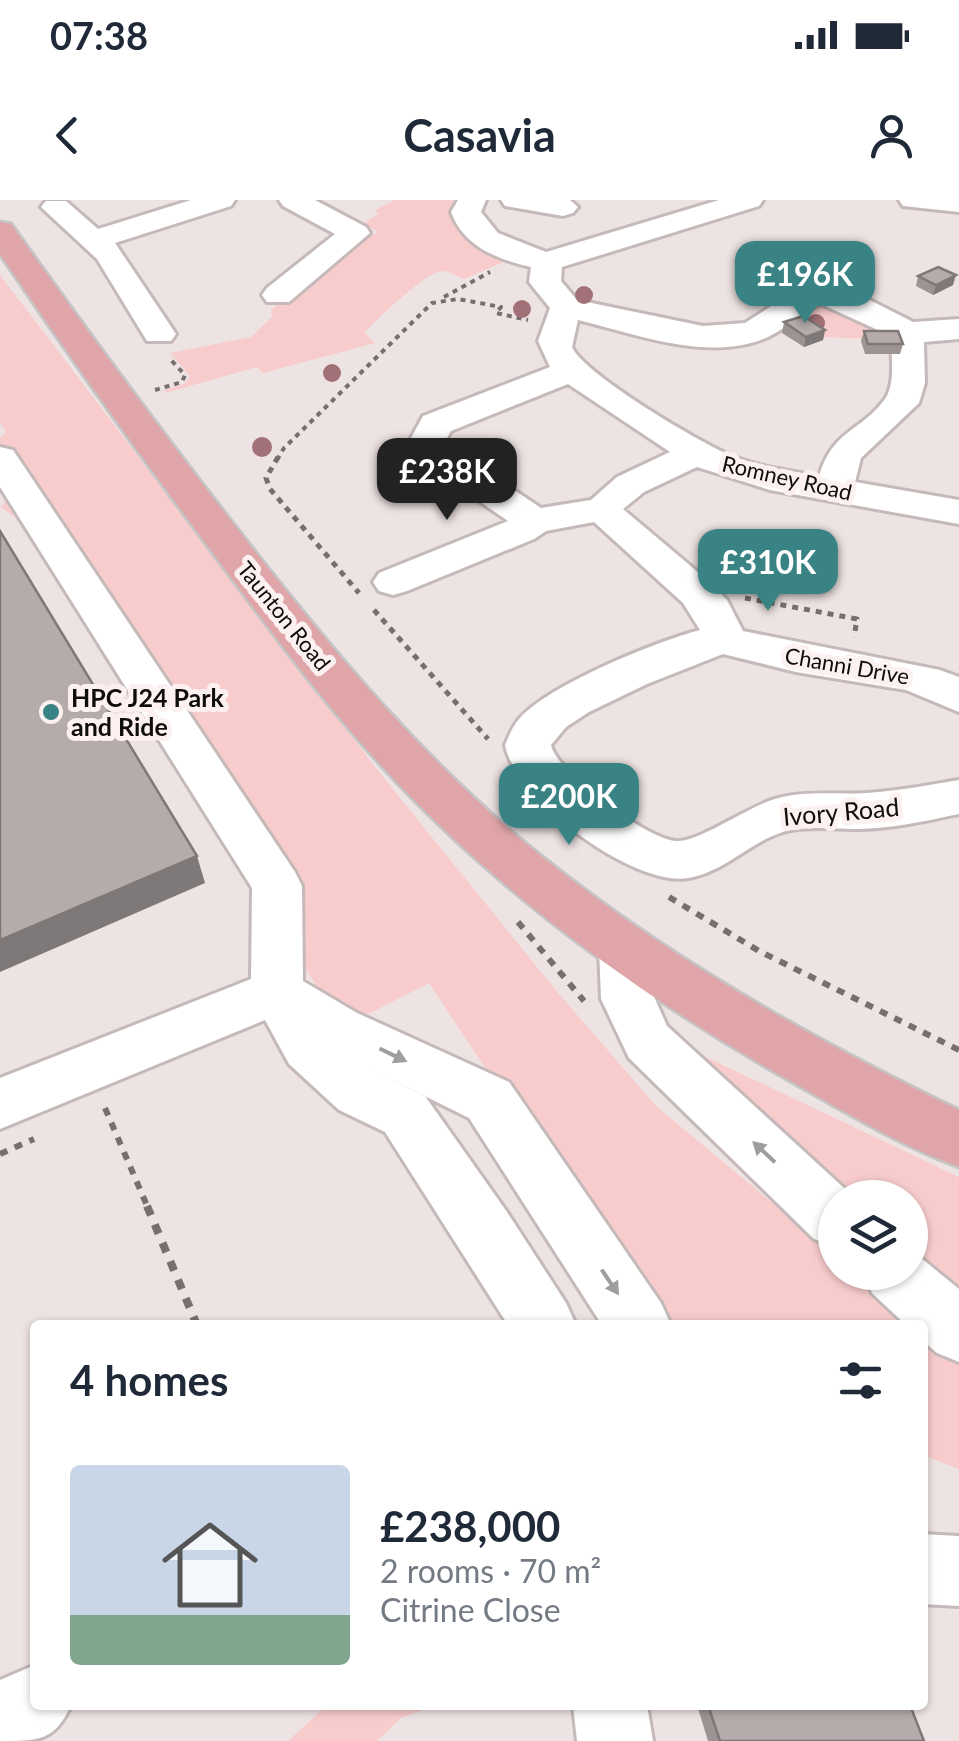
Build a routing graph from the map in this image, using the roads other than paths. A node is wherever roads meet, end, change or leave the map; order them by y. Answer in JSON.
{"nodes":[{"id":1,"x":221,"y":200,"type":"edge"},
{"id":2,"x":294,"y":200,"type":"edge"},
{"id":3,"x":472,"y":200,"type":"edge"},
{"id":4,"x":515,"y":200,"type":"edge"},
{"id":5,"x":749,"y":200,"type":"edge"},
{"id":6,"x":913,"y":200,"type":"edge"},
{"id":7,"x":374,"y":206,"type":"dead end"},
{"id":8,"x":56,"y":207,"type":"dead end"},
{"id":9,"x":564,"y":207,"type":"dead end"},
{"id":10,"x":955,"y":210,"type":"edge"},
{"id":11,"x":347,"y":229,"type":"junction"},
{"id":12,"x":0,"y":232,"type":"edge"},
{"id":13,"x":103,"y":247,"type":"junction"},
{"id":14,"x":537,"y":260,"type":"junction"},
{"id":15,"x":278,"y":295,"type":"dead end"},
{"id":16,"x":562,"y":317,"type":"junction"},
{"id":17,"x":959,"y":329,"type":"edge"},
{"id":18,"x":908,"y":331,"type":"junction"},
{"id":19,"x":160,"y":334,"type":"road end"},
{"id":20,"x":571,"y":371,"type":"junction"},
{"id":21,"x":694,"y":452,"type":"junction"},
{"id":22,"x":0,"y":458,"type":"edge"},
{"id":23,"x":834,"y":490,"type":"junction"},
{"id":24,"x":604,"y":509,"type":"junction"},
{"id":25,"x":959,"y":512,"type":"edge"},
{"id":26,"x":534,"y":521,"type":"junction"},
{"id":27,"x":375,"y":595,"type":"road end"},
{"id":28,"x":723,"y":640,"type":"junction"},
{"id":29,"x":959,"y":697,"type":"edge"},
{"id":30,"x":959,"y":797,"type":"edge"},
{"id":31,"x":625,"y":947,"type":"junction"},
{"id":32,"x":277,"y":992,"type":"junction"},
{"id":33,"x":18,"y":1121,"type":"edge"},
{"id":34,"x":959,"y":1140,"type":"edge"},
{"id":35,"x":818,"y":1203,"type":"edge"},
{"id":36,"x":914,"y":1290,"type":"edge"},
{"id":37,"x":541,"y":1320,"type":"edge"},
{"id":38,"x":635,"y":1320,"type":"edge"},
{"id":39,"x":959,"y":1331,"type":"edge"},
{"id":40,"x":928,"y":1569,"type":"edge"},
{"id":41,"x":959,"y":1572,"type":"edge"},
{"id":42,"x":30,"y":1705,"type":"edge"},
{"id":43,"x":611,"y":1710,"type":"edge"},
{"id":44,"x":0,"y":1722,"type":"edge"},
{"id":45,"x":615,"y":1741,"type":"edge"}],
"edges":[{"from":1,"to":13,"type":"street"},
{"from":2,"to":11,"type":"street"},
{"from":3,"to":14,"type":"street"},
{"from":4,"to":9,"type":"street"},
{"from":5,"to":14,"type":"street"},
{"from":6,"to":10,"type":"street"},
{"from":7,"to":11,"type":"street"},
{"from":8,"to":13,"type":"street"},
{"from":11,"to":15,"type":"street"},
{"from":12,"to":31,"type":"main road","name":"Taunton Road"},
{"from":13,"to":19,"type":"street"},
{"from":14,"to":16,"type":"street"},
{"from":16,"to":18,"type":"street"},
{"from":16,"to":20,"type":"street"},
{"from":17,"to":18,"type":"street"},
{"from":18,"to":23,"type":"street"},
{"from":20,"to":21,"type":"street","name":"Romney Road"},
{"from":20,"to":26,"type":"street"},
{"from":21,"to":23,"type":"street","name":"Romney Road"},
{"from":21,"to":24,"type":"street"},
{"from":22,"to":32,"type":"street"},
{"from":23,"to":25,"type":"street","name":"Romney Road"},
{"from":24,"to":26,"type":"street"},
{"from":24,"to":28,"type":"street"},
{"from":26,"to":27,"type":"street"},
{"from":28,"to":29,"type":"street","name":"Channi Drive"},
{"from":28,"to":30,"type":"street","name":"Ivory Road"},
{"from":31,"to":34,"type":"main road","name":"Taunton Road"},
{"from":35,"to":31,"type":"street","one_way":true},
{"from":32,"to":33,"type":"street"},
{"from":32,"to":37,"type":"street"},
{"from":32,"to":38,"type":"street","one_way":true},
{"from":36,"to":39,"type":"street"},
{"from":40,"to":41,"type":"street"},
{"from":42,"to":44,"type":"street"},
{"from":43,"to":45,"type":"street"}]}
